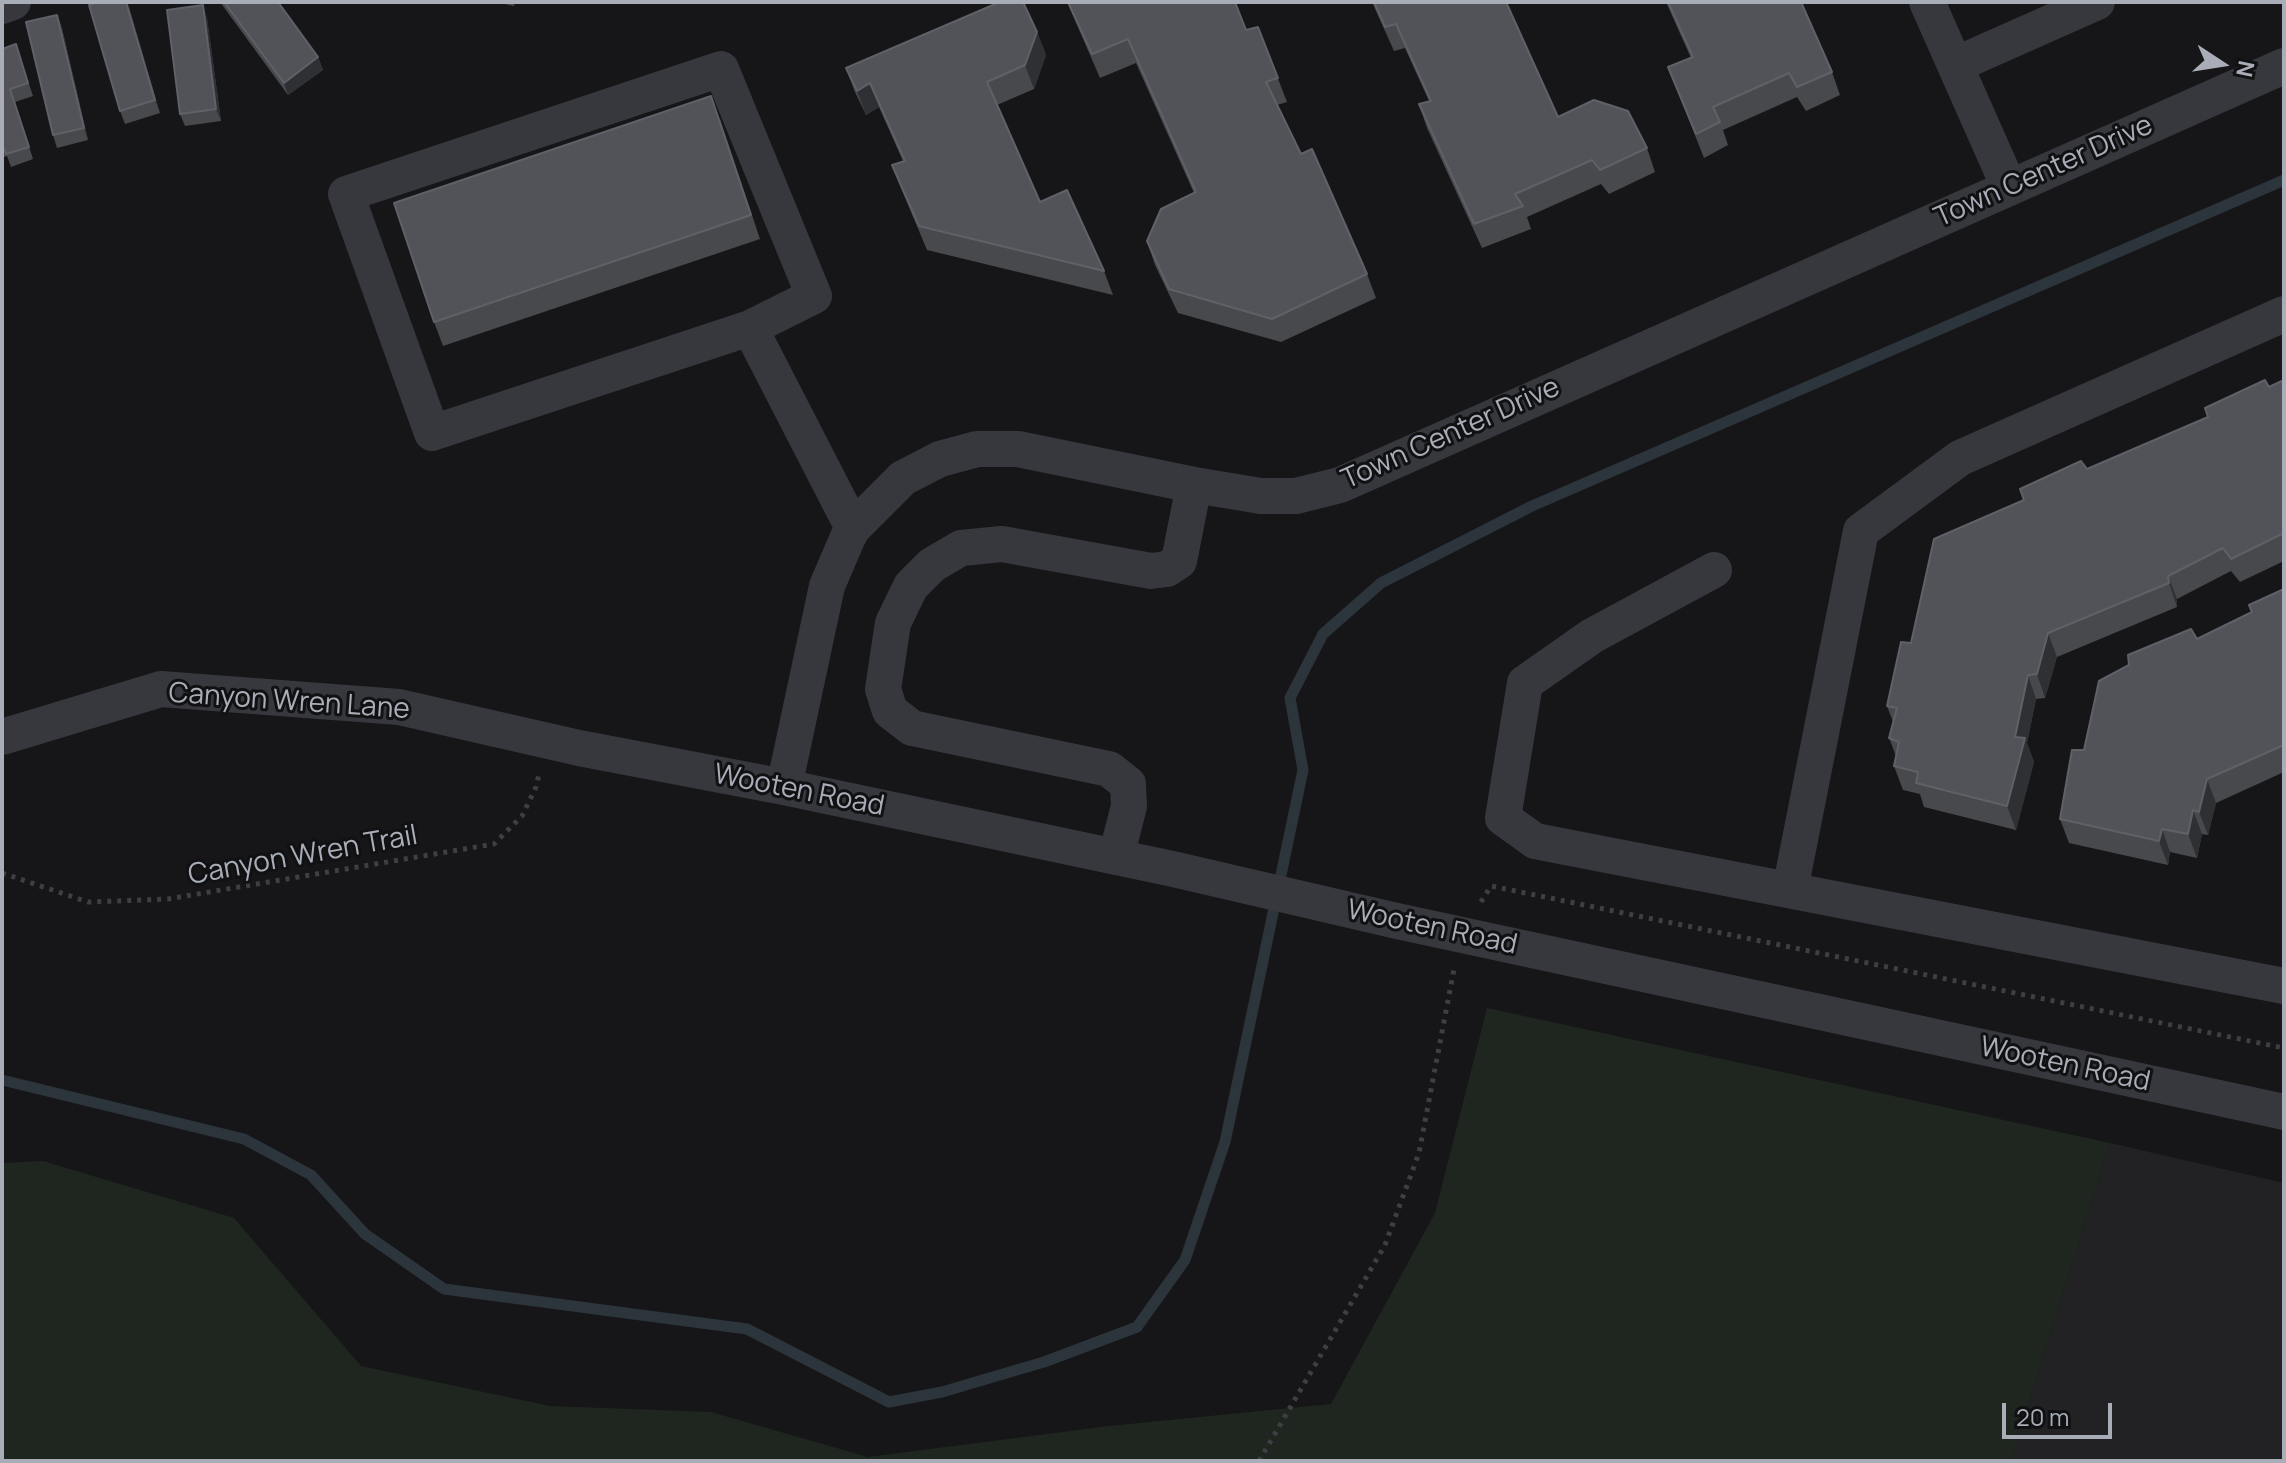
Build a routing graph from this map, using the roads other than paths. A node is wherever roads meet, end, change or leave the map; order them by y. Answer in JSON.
{"nodes":[{"id":1,"x":13,"y":2,"type":"edge"},
{"id":2,"x":1927,"y":2,"type":"edge"},
{"id":3,"x":2097,"y":2,"type":"edge"},
{"id":4,"x":2,"y":6,"type":"edge"},
{"id":5,"x":1955,"y":65,"type":"junction"},
{"id":6,"x":2284,"y":66,"type":"edge"},
{"id":7,"x":2009,"y":187,"type":"junction"},
{"id":8,"x":2284,"y":314,"type":"edge"},
{"id":9,"x":750,"y":328,"type":"junction"},
{"id":10,"x":1194,"y":485,"type":"junction"},
{"id":11,"x":853,"y":528,"type":"junction"},
{"id":12,"x":1714,"y":570,"type":"dead end"},
{"id":13,"x":2,"y":737,"type":"edge"},
{"id":14,"x":563,"y":744,"type":"joint"},
{"id":15,"x":784,"y":787,"type":"junction"},
{"id":16,"x":1116,"y":857,"type":"junction"},
{"id":17,"x":1790,"y":890,"type":"junction"},
{"id":18,"x":2284,"y":986,"type":"edge"},
{"id":19,"x":2284,"y":1112,"type":"edge"}],
"edges":[{"from":1,"to":4,"type":"street"},
{"from":2,"to":5,"type":"street"},
{"from":3,"to":5,"type":"street"},
{"from":5,"to":7,"type":"street"},
{"from":6,"to":7,"type":"street","name":"Town Center Drive"},
{"from":7,"to":10,"type":"street","name":"Town Center Drive"},
{"from":8,"to":17,"type":"street"},
{"from":9,"to":9,"type":"street"},
{"from":9,"to":11,"type":"street"},
{"from":10,"to":11,"type":"street","name":"Town Center Drive"},
{"from":10,"to":16,"type":"street"},
{"from":11,"to":15,"type":"street","name":"Town Center Drive"},
{"from":12,"to":17,"type":"street"},
{"from":13,"to":14,"type":"street","name":"Canyon Wren Lane"},
{"from":14,"to":15,"type":"street","name":"Wooten Road"},
{"from":15,"to":16,"type":"street","name":"Wooten Road"},
{"from":16,"to":19,"type":"street","name":"Wooten Road"},
{"from":17,"to":18,"type":"street"}]}
